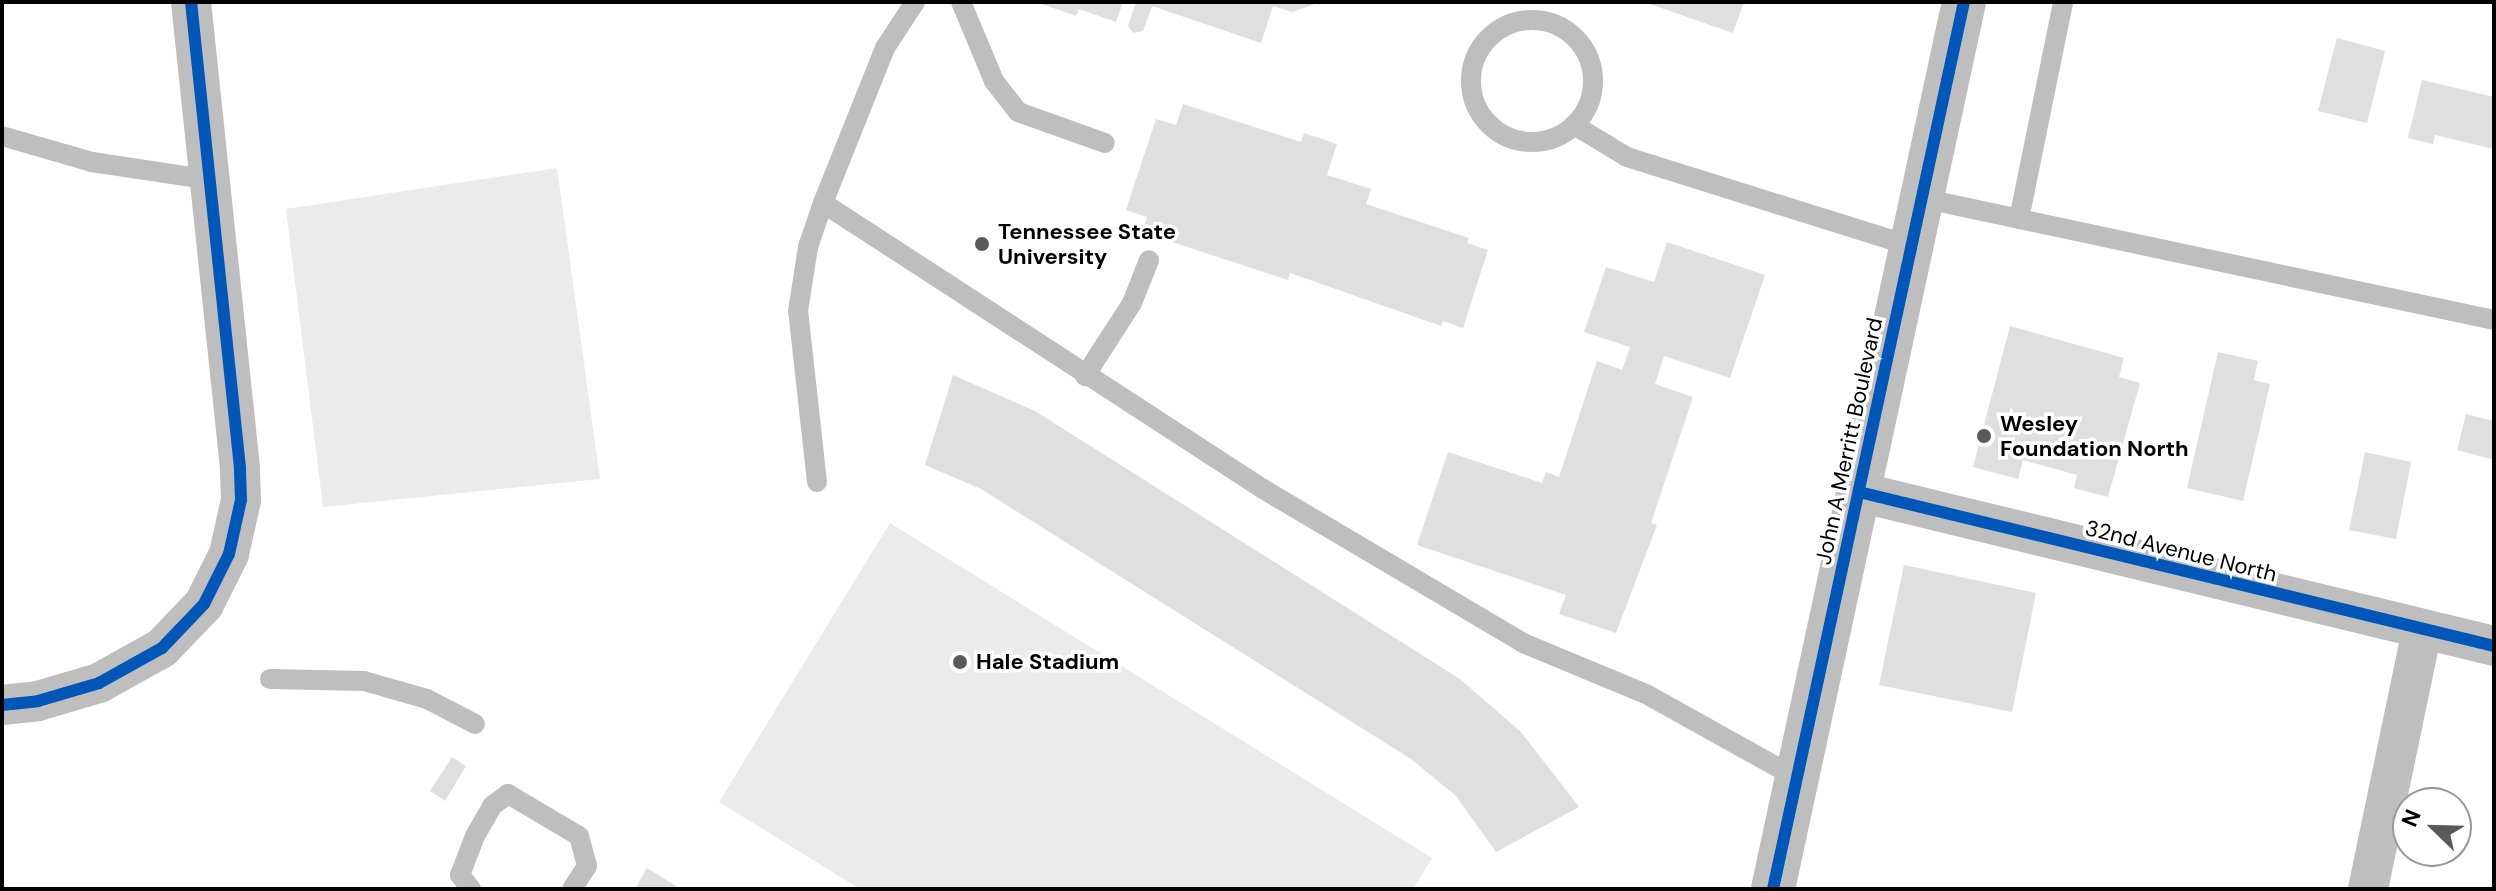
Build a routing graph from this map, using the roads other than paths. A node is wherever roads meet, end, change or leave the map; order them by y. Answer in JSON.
{"nodes":[{"id":1,"x":191,"y":2,"type":"edge"},
{"id":2,"x":915,"y":2,"type":"edge"},
{"id":3,"x":961,"y":2,"type":"edge"},
{"id":4,"x":1964,"y":2,"type":"edge"},
{"id":5,"x":2063,"y":2,"type":"edge"},
{"id":6,"x":1574,"y":125,"type":"junction"},
{"id":7,"x":2,"y":136,"type":"edge"},
{"id":8,"x":1105,"y":143,"type":"dead end"},
{"id":9,"x":211,"y":180,"type":"junction"},
{"id":10,"x":1921,"y":198,"type":"junction"},
{"id":11,"x":823,"y":203,"type":"junction"},
{"id":12,"x":2019,"y":219,"type":"junction"},
{"id":13,"x":1911,"y":246,"type":"junction"},
{"id":14,"x":1149,"y":260,"type":"dead end"},
{"id":15,"x":2494,"y":320,"type":"edge"},
{"id":16,"x":1085,"y":376,"type":"junction"},
{"id":17,"x":817,"y":482,"type":"dead end"},
{"id":18,"x":1859,"y":492,"type":"junction"},
{"id":19,"x":2422,"y":631,"type":"junction"},
{"id":20,"x":2494,"y":646,"type":"edge"},
{"id":21,"x":270,"y":679,"type":"dead end"},
{"id":22,"x":2,"y":705,"type":"edge"},
{"id":23,"x":475,"y":724,"type":"dead end"},
{"id":24,"x":1797,"y":778,"type":"junction"},
{"id":25,"x":471,"y":889,"type":"edge"},
{"id":26,"x":572,"y":889,"type":"edge"},
{"id":27,"x":1773,"y":889,"type":"edge"},
{"id":28,"x":2368,"y":889,"type":"edge"}],
"edges":[{"from":1,"to":9,"type":"street"},
{"from":2,"to":11,"type":"lane"},
{"from":3,"to":8,"type":"lane"},
{"from":4,"to":10,"type":"street","name":"John A Merritt Boulevard"},
{"from":5,"to":12,"type":"lane"},
{"from":6,"to":6,"type":"lane"},
{"from":6,"to":13,"type":"lane"},
{"from":7,"to":9,"type":"lane"},
{"from":9,"to":22,"type":"street"},
{"from":10,"to":12,"type":"lane"},
{"from":10,"to":13,"type":"street","name":"John A Merritt Boulevard"},
{"from":11,"to":16,"type":"lane"},
{"from":11,"to":17,"type":"lane"},
{"from":12,"to":15,"type":"lane"},
{"from":13,"to":18,"type":"street","name":"John A Merritt Boulevard"},
{"from":14,"to":16,"type":"lane"},
{"from":16,"to":24,"type":"lane"},
{"from":18,"to":19,"type":"street","name":"32nd Avenue North"},
{"from":18,"to":24,"type":"street","name":"John A Merritt Boulevard"},
{"from":19,"to":20,"type":"street","name":"32nd Avenue North"},
{"from":19,"to":28,"type":"street"},
{"from":21,"to":23,"type":"lane"},
{"from":24,"to":27,"type":"street","name":"John A Merritt Boulevard"},
{"from":25,"to":26,"type":"lane"}]}
